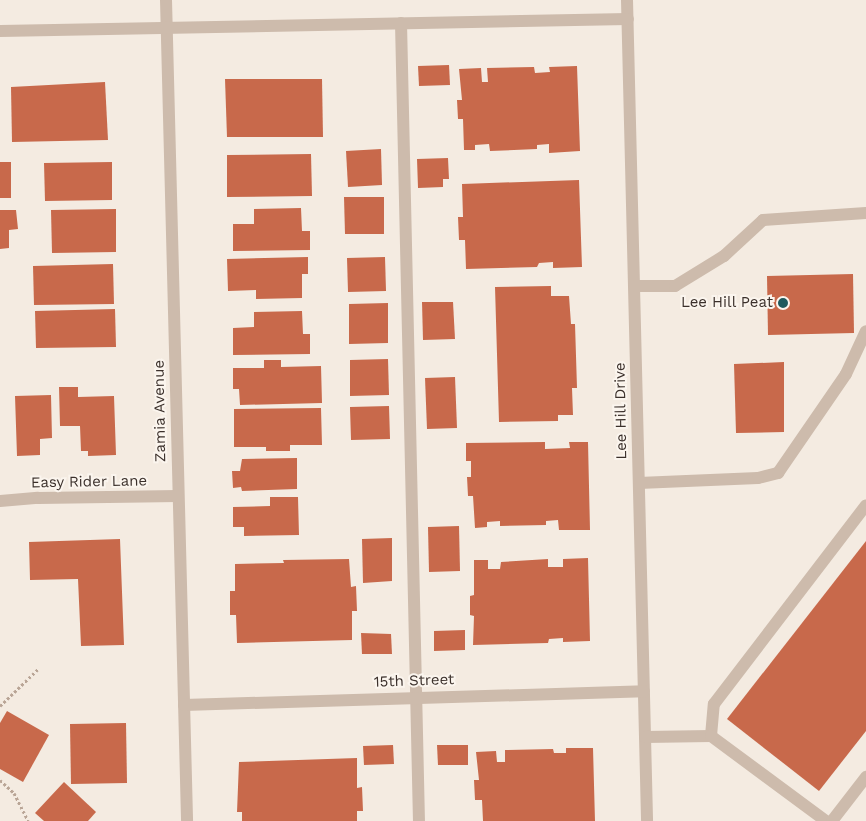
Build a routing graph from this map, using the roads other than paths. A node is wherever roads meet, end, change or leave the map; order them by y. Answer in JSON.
{"nodes":[{"id":1,"x":166,"y":0,"type":"edge"},
{"id":2,"x":627,"y":0,"type":"edge"},
{"id":3,"x":628,"y":19,"type":"junction"},
{"id":4,"x":401,"y":23,"type":"junction"},
{"id":5,"x":167,"y":28,"type":"junction"},
{"id":6,"x":0,"y":31,"type":"edge"},
{"id":7,"x":866,"y":213,"type":"edge"},
{"id":8,"x":635,"y":286,"type":"junction"},
{"id":9,"x":866,"y":330,"type":"edge"},
{"id":10,"x":639,"y":483,"type":"junction"},
{"id":11,"x":178,"y":496,"type":"junction"},
{"id":12,"x":0,"y":501,"type":"edge"},
{"id":13,"x":866,"y":505,"type":"edge"},
{"id":14,"x":644,"y":691,"type":"junction"},
{"id":15,"x":415,"y":697,"type":"junction"},
{"id":16,"x":184,"y":705,"type":"junction"},
{"id":17,"x":712,"y":736,"type":"junction"},
{"id":18,"x":645,"y":737,"type":"junction"},
{"id":19,"x":866,"y":777,"type":"edge"},
{"id":20,"x":187,"y":821,"type":"edge"},
{"id":21,"x":419,"y":821,"type":"edge"},
{"id":22,"x":647,"y":821,"type":"edge"},
{"id":23,"x":826,"y":821,"type":"edge"},
{"id":24,"x":832,"y":821,"type":"edge"}],
"edges":[{"from":1,"to":5,"type":"street","name":"Zamia Avenue"},
{"from":2,"to":3,"type":"street","name":"Lee Hill Drive"},
{"from":3,"to":4,"type":"street"},
{"from":3,"to":8,"type":"street","name":"Lee Hill Drive"},
{"from":4,"to":5,"type":"street"},
{"from":4,"to":15,"type":"street"},
{"from":5,"to":6,"type":"street"},
{"from":5,"to":11,"type":"street","name":"Zamia Avenue"},
{"from":7,"to":8,"type":"street"},
{"from":8,"to":10,"type":"street","name":"Lee Hill Drive"},
{"from":9,"to":10,"type":"street"},
{"from":10,"to":14,"type":"street","name":"Lee Hill Drive"},
{"from":11,"to":12,"type":"street","name":"Easy Rider Lane"},
{"from":11,"to":16,"type":"street","name":"Zamia Avenue"},
{"from":13,"to":17,"type":"street"},
{"from":14,"to":15,"type":"street","name":"15th Street"},
{"from":14,"to":18,"type":"street","name":"Lee Hill Drive"},
{"from":15,"to":16,"type":"street","name":"15th Street"},
{"from":15,"to":21,"type":"street"},
{"from":16,"to":20,"type":"street","name":"Zamia Avenue"},
{"from":17,"to":18,"type":"street"},
{"from":17,"to":23,"type":"street"},
{"from":18,"to":22,"type":"street","name":"Lee Hill Drive"},
{"from":19,"to":24,"type":"street"}]}
